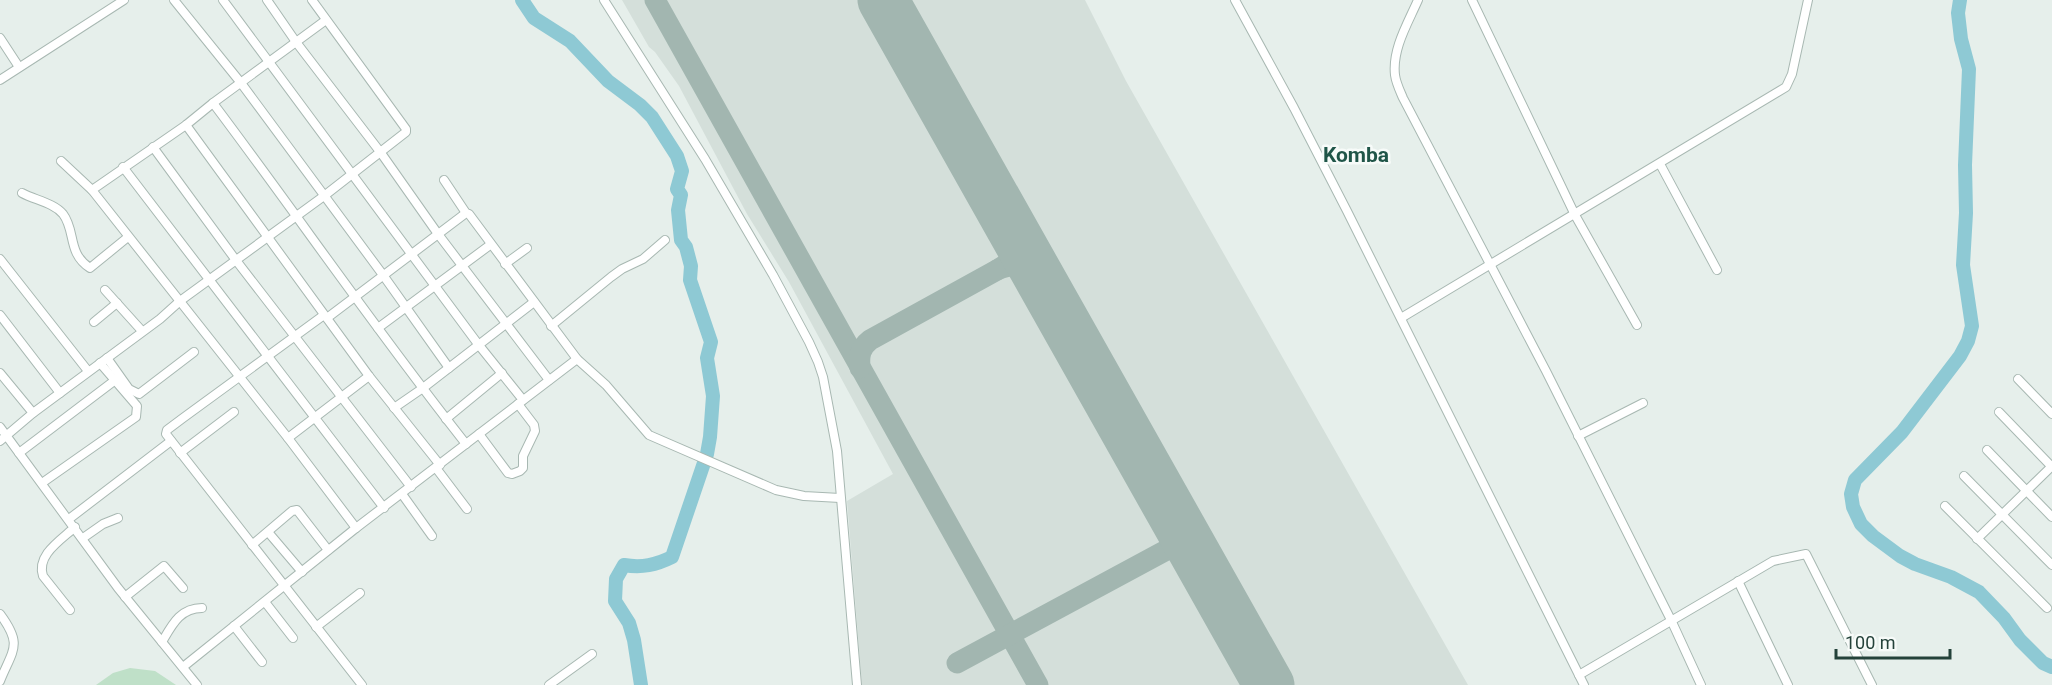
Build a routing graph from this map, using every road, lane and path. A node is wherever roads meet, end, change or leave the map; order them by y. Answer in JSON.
{"nodes":[{"id":1,"x":124,"y":0,"type":"edge"},
{"id":2,"x":174,"y":0,"type":"edge"},
{"id":3,"x":223,"y":0,"type":"edge"},
{"id":4,"x":267,"y":0,"type":"edge"},
{"id":5,"x":312,"y":0,"type":"edge"},
{"id":6,"x":604,"y":0,"type":"edge"},
{"id":7,"x":1235,"y":0,"type":"edge"},
{"id":8,"x":1418,"y":0,"type":"edge"},
{"id":9,"x":1472,"y":0,"type":"edge"},
{"id":10,"x":1808,"y":0,"type":"edge"},
{"id":11,"x":326,"y":20,"type":"junction"},
{"id":12,"x":0,"y":38,"type":"edge"},
{"id":13,"x":296,"y":42,"type":"junction"},
{"id":14,"x":268,"y":63,"type":"junction"},
{"id":15,"x":19,"y":67,"type":"junction"},
{"id":16,"x":0,"y":80,"type":"edge"},
{"id":17,"x":241,"y":83,"type":"junction"},
{"id":18,"x":213,"y":103,"type":"junction"},
{"id":19,"x":186,"y":125,"type":"junction"},
{"id":20,"x":153,"y":147,"type":"junction"},
{"id":21,"x":381,"y":153,"type":"junction"},
{"id":22,"x":61,"y":161,"type":"dead end"},
{"id":23,"x":1660,"y":164,"type":"junction"},
{"id":24,"x":123,"y":167,"type":"junction"},
{"id":25,"x":352,"y":173,"type":"junction"},
{"id":26,"x":444,"y":180,"type":"dead end"},
{"id":27,"x":92,"y":190,"type":"junction"},
{"id":28,"x":22,"y":193,"type":"dead end"},
{"id":29,"x":324,"y":196,"type":"junction"},
{"id":30,"x":466,"y":213,"type":"junction"},
{"id":31,"x":297,"y":214,"type":"junction"},
{"id":32,"x":1575,"y":214,"type":"junction"},
{"id":33,"x":438,"y":234,"type":"junction"},
{"id":34,"x":267,"y":236,"type":"junction"},
{"id":35,"x":128,"y":237,"type":"junction"},
{"id":36,"x":665,"y":240,"type":"dead end"},
{"id":37,"x":490,"y":245,"type":"junction"},
{"id":38,"x":526,"y":248,"type":"dead end"},
{"id":39,"x":411,"y":254,"type":"junction"},
{"id":40,"x":0,"y":259,"type":"edge"},
{"id":41,"x":235,"y":260,"type":"junction"},
{"id":42,"x":505,"y":264,"type":"junction"},
{"id":43,"x":1491,"y":264,"type":"junction"},
{"id":44,"x":461,"y":265,"type":"junction"},
{"id":45,"x":1717,"y":270,"type":"dead end"},
{"id":46,"x":382,"y":275,"type":"junction"},
{"id":47,"x":209,"y":280,"type":"junction"},
{"id":48,"x":434,"y":284,"type":"junction"},
{"id":49,"x":105,"y":290,"type":"dead end"},
{"id":50,"x":354,"y":296,"type":"junction"},
{"id":51,"x":180,"y":301,"type":"junction"},
{"id":52,"x":534,"y":302,"type":"junction"},
{"id":53,"x":117,"y":303,"type":"junction"},
{"id":54,"x":405,"y":307,"type":"junction"},
{"id":55,"x":0,"y":315,"type":"edge"},
{"id":56,"x":326,"y":316,"type":"junction"},
{"id":57,"x":1401,"y":318,"type":"junction"},
{"id":58,"x":94,"y":322,"type":"dead end"},
{"id":59,"x":505,"y":322,"type":"junction"},
{"id":60,"x":1637,"y":325,"type":"dead end"},
{"id":61,"x":551,"y":326,"type":"junction"},
{"id":62,"x":378,"y":328,"type":"junction"},
{"id":63,"x":142,"y":331,"type":"junction"},
{"id":64,"x":295,"y":336,"type":"junction"},
{"id":65,"x":478,"y":344,"type":"junction"},
{"id":66,"x":194,"y":352,"type":"dead end"},
{"id":67,"x":267,"y":357,"type":"junction"},
{"id":68,"x":577,"y":360,"type":"junction"},
{"id":69,"x":103,"y":361,"type":"junction"},
{"id":70,"x":449,"y":368,"type":"junction"},
{"id":71,"x":88,"y":371,"type":"junction"},
{"id":72,"x":0,"y":373,"type":"edge"},
{"id":73,"x":502,"y":373,"type":"junction"},
{"id":74,"x":240,"y":376,"type":"junction"},
{"id":75,"x":369,"y":376,"type":"junction"},
{"id":76,"x":2018,"y":379,"type":"dead end"},
{"id":77,"x":549,"y":380,"type":"junction"},
{"id":78,"x":114,"y":381,"type":"junction"},
{"id":79,"x":423,"y":388,"type":"junction"},
{"id":80,"x":60,"y":393,"type":"junction"},
{"id":81,"x":342,"y":397,"type":"junction"},
{"id":82,"x":520,"y":402,"type":"junction"},
{"id":83,"x":1644,"y":403,"type":"dead end"},
{"id":84,"x":394,"y":408,"type":"junction"},
{"id":85,"x":234,"y":412,"type":"dead end"},
{"id":86,"x":1998,"y":412,"type":"dead end"},
{"id":87,"x":33,"y":413,"type":"junction"},
{"id":88,"x":2052,"y":414,"type":"edge"},
{"id":89,"x":314,"y":417,"type":"junction"},
{"id":90,"x":446,"y":419,"type":"junction"},
{"id":91,"x":0,"y":427,"type":"edge"},
{"id":92,"x":479,"y":434,"type":"junction"},
{"id":93,"x":1578,"y":436,"type":"junction"},
{"id":94,"x":288,"y":438,"type":"junction"},
{"id":95,"x":3,"y":439,"type":"edge"},
{"id":96,"x":171,"y":441,"type":"junction"},
{"id":97,"x":466,"y":444,"type":"junction"},
{"id":98,"x":1987,"y":450,"type":"dead end"},
{"id":99,"x":19,"y":453,"type":"junction"},
{"id":100,"x":180,"y":453,"type":"junction"},
{"id":101,"x":438,"y":466,"type":"junction"},
{"id":102,"x":2052,"y":467,"type":"edge"},
{"id":103,"x":1964,"y":476,"type":"dead end"},
{"id":104,"x":42,"y":483,"type":"junction"},
{"id":105,"x":411,"y":487,"type":"junction"},
{"id":106,"x":2026,"y":489,"type":"junction"},
{"id":107,"x":402,"y":494,"type":"junction"},
{"id":108,"x":840,"y":498,"type":"junction"},
{"id":109,"x":1945,"y":506,"type":"dead end"},
{"id":110,"x":384,"y":508,"type":"junction"},
{"id":111,"x":466,"y":509,"type":"dead end"},
{"id":112,"x":2002,"y":514,"type":"junction"},
{"id":113,"x":118,"y":518,"type":"dead end"},
{"id":114,"x":2052,"y":518,"type":"edge"},
{"id":115,"x":69,"y":519,"type":"junction"},
{"id":116,"x":75,"y":527,"type":"junction"},
{"id":117,"x":356,"y":528,"type":"junction"},
{"id":118,"x":268,"y":532,"type":"junction"},
{"id":119,"x":432,"y":536,"type":"dead end"},
{"id":120,"x":83,"y":538,"type":"junction"},
{"id":121,"x":1977,"y":539,"type":"junction"},
{"id":122,"x":252,"y":545,"type":"junction"},
{"id":123,"x":328,"y":550,"type":"junction"},
{"id":124,"x":2052,"y":565,"type":"edge"},
{"id":125,"x":302,"y":572,"type":"junction"},
{"id":126,"x":1738,"y":581,"type":"junction"},
{"id":127,"x":285,"y":586,"type":"junction"},
{"id":128,"x":183,"y":588,"type":"dead end"},
{"id":129,"x":360,"y":593,"type":"dead end"},
{"id":130,"x":125,"y":597,"type":"junction"},
{"id":131,"x":265,"y":602,"type":"junction"},
{"id":132,"x":202,"y":608,"type":"dead end"},
{"id":133,"x":2046,"y":608,"type":"dead end"},
{"id":134,"x":70,"y":610,"type":"dead end"},
{"id":135,"x":0,"y":614,"type":"edge"},
{"id":136,"x":1672,"y":622,"type":"junction"},
{"id":137,"x":234,"y":626,"type":"junction"},
{"id":138,"x":316,"y":627,"type":"junction"},
{"id":139,"x":293,"y":638,"type":"dead end"},
{"id":140,"x":162,"y":642,"type":"junction"},
{"id":141,"x":592,"y":654,"type":"dead end"},
{"id":142,"x":262,"y":662,"type":"dead end"},
{"id":143,"x":183,"y":668,"type":"junction"},
{"id":144,"x":1579,"y":675,"type":"junction"},
{"id":145,"x":0,"y":681,"type":"edge"},
{"id":146,"x":197,"y":685,"type":"edge"},
{"id":147,"x":362,"y":685,"type":"edge"},
{"id":148,"x":549,"y":685,"type":"edge"},
{"id":149,"x":856,"y":685,"type":"edge"},
{"id":150,"x":1584,"y":685,"type":"edge"},
{"id":151,"x":1701,"y":685,"type":"edge"},
{"id":152,"x":1788,"y":685,"type":"edge"},
{"id":153,"x":1872,"y":685,"type":"edge"}],
"edges":[{"from":1,"to":15,"type":"street"},
{"from":2,"to":17,"type":"street"},
{"from":3,"to":14,"type":"street"},
{"from":4,"to":13,"type":"street"},
{"from":5,"to":11,"type":"street"},
{"from":6,"to":108,"type":"street"},
{"from":7,"to":57,"type":"street"},
{"from":8,"to":43,"type":"street"},
{"from":9,"to":32,"type":"street"},
{"from":10,"to":23,"type":"street"},
{"from":11,"to":13,"type":"street"},
{"from":11,"to":21,"type":"street"},
{"from":12,"to":15,"type":"street"},
{"from":13,"to":14,"type":"street"},
{"from":13,"to":21,"type":"street"},
{"from":14,"to":17,"type":"street"},
{"from":14,"to":25,"type":"street"},
{"from":15,"to":16,"type":"street"},
{"from":17,"to":18,"type":"street"},
{"from":17,"to":29,"type":"street"},
{"from":18,"to":19,"type":"street"},
{"from":18,"to":31,"type":"street"},
{"from":19,"to":20,"type":"street"},
{"from":19,"to":34,"type":"street"},
{"from":20,"to":24,"type":"street"},
{"from":20,"to":41,"type":"street"},
{"from":21,"to":25,"type":"street"},
{"from":21,"to":33,"type":"street"},
{"from":22,"to":27,"type":"street"},
{"from":23,"to":32,"type":"street"},
{"from":23,"to":45,"type":"street"},
{"from":24,"to":27,"type":"street"},
{"from":24,"to":47,"type":"street"},
{"from":25,"to":29,"type":"street"},
{"from":25,"to":39,"type":"street"},
{"from":26,"to":30,"type":"street"},
{"from":27,"to":35,"type":"street"},
{"from":28,"to":35,"type":"street"},
{"from":29,"to":31,"type":"street"},
{"from":29,"to":46,"type":"street"},
{"from":30,"to":33,"type":"street"},
{"from":30,"to":37,"type":"street"},
{"from":31,"to":34,"type":"street"},
{"from":31,"to":50,"type":"street"},
{"from":32,"to":43,"type":"street"},
{"from":32,"to":60,"type":"street"},
{"from":33,"to":39,"type":"street"},
{"from":33,"to":44,"type":"street"},
{"from":34,"to":41,"type":"street"},
{"from":34,"to":56,"type":"street"},
{"from":35,"to":51,"type":"street"},
{"from":36,"to":61,"type":"street"},
{"from":37,"to":42,"type":"street"},
{"from":37,"to":44,"type":"street"},
{"from":38,"to":42,"type":"street"},
{"from":39,"to":46,"type":"street"},
{"from":39,"to":48,"type":"street"},
{"from":40,"to":71,"type":"street"},
{"from":41,"to":47,"type":"street"},
{"from":41,"to":64,"type":"street"},
{"from":42,"to":52,"type":"street"},
{"from":43,"to":57,"type":"street"},
{"from":43,"to":93,"type":"street"},
{"from":44,"to":48,"type":"street"},
{"from":44,"to":59,"type":"street"},
{"from":46,"to":50,"type":"street"},
{"from":46,"to":54,"type":"street"},
{"from":47,"to":51,"type":"street"},
{"from":47,"to":67,"type":"street"},
{"from":48,"to":54,"type":"street"},
{"from":48,"to":65,"type":"street"},
{"from":49,"to":53,"type":"street"},
{"from":50,"to":56,"type":"street"},
{"from":50,"to":62,"type":"street"},
{"from":51,"to":63,"type":"street"},
{"from":51,"to":74,"type":"street"},
{"from":52,"to":59,"type":"street"},
{"from":52,"to":61,"type":"street"},
{"from":53,"to":58,"type":"street"},
{"from":53,"to":63,"type":"street"},
{"from":54,"to":62,"type":"street"},
{"from":54,"to":70,"type":"street"},
{"from":55,"to":80,"type":"street"},
{"from":56,"to":64,"type":"street"},
{"from":56,"to":75,"type":"street"},
{"from":57,"to":144,"type":"street"},
{"from":59,"to":65,"type":"street"},
{"from":59,"to":77,"type":"street"},
{"from":61,"to":68,"type":"street"},
{"from":62,"to":79,"type":"street"},
{"from":63,"to":69,"type":"street"},
{"from":64,"to":67,"type":"street"},
{"from":64,"to":81,"type":"street"},
{"from":65,"to":70,"type":"street"},
{"from":65,"to":73,"type":"street"},
{"from":66,"to":69,"type":"street"},
{"from":67,"to":74,"type":"street"},
{"from":67,"to":89,"type":"street"},
{"from":68,"to":77,"type":"street"},
{"from":68,"to":108,"type":"street"},
{"from":69,"to":71,"type":"street"},
{"from":69,"to":78,"type":"street"},
{"from":70,"to":79,"type":"street"},
{"from":71,"to":80,"type":"street"},
{"from":72,"to":87,"type":"street"},
{"from":73,"to":82,"type":"street"},
{"from":73,"to":90,"type":"street"},
{"from":74,"to":94,"type":"street"},
{"from":74,"to":96,"type":"street"},
{"from":75,"to":81,"type":"street"},
{"from":75,"to":84,"type":"street"},
{"from":76,"to":88,"type":"street"},
{"from":77,"to":82,"type":"street"},
{"from":78,"to":99,"type":"street"},
{"from":78,"to":104,"type":"street"},
{"from":79,"to":84,"type":"street"},
{"from":79,"to":90,"type":"street"},
{"from":80,"to":87,"type":"street"},
{"from":81,"to":89,"type":"street"},
{"from":81,"to":105,"type":"street"},
{"from":82,"to":92,"type":"street"},
{"from":82,"to":92,"type":"street"},
{"from":83,"to":93,"type":"street"},
{"from":84,"to":101,"type":"street"},
{"from":85,"to":100,"type":"street"},
{"from":86,"to":102,"type":"street"},
{"from":87,"to":95,"type":"street"},
{"from":89,"to":94,"type":"street"},
{"from":89,"to":110,"type":"street"},
{"from":90,"to":97,"type":"street"},
{"from":91,"to":95,"type":"street"},
{"from":92,"to":97,"type":"street"},
{"from":93,"to":136,"type":"street"},
{"from":94,"to":117,"type":"street"},
{"from":95,"to":99,"type":"street"},
{"from":96,"to":100,"type":"street"},
{"from":96,"to":115,"type":"street"},
{"from":97,"to":101,"type":"street"},
{"from":98,"to":106,"type":"street"},
{"from":99,"to":104,"type":"street"},
{"from":100,"to":122,"type":"street"},
{"from":101,"to":105,"type":"street"},
{"from":101,"to":111,"type":"street"},
{"from":102,"to":106,"type":"street"},
{"from":103,"to":112,"type":"street"},
{"from":104,"to":115,"type":"street"},
{"from":105,"to":107,"type":"street"},
{"from":106,"to":112,"type":"street"},
{"from":106,"to":114,"type":"street"},
{"from":107,"to":110,"type":"street"},
{"from":107,"to":119,"type":"street"},
{"from":108,"to":149,"type":"street"},
{"from":109,"to":121,"type":"street"},
{"from":110,"to":117,"type":"street"},
{"from":112,"to":121,"type":"street"},
{"from":112,"to":124,"type":"street"},
{"from":113,"to":120,"type":"street"},
{"from":115,"to":116,"type":"street"},
{"from":116,"to":120,"type":"street"},
{"from":116,"to":134,"type":"street"},
{"from":117,"to":123,"type":"street"},
{"from":118,"to":122,"type":"street"},
{"from":118,"to":123,"type":"street"},
{"from":118,"to":125,"type":"street"},
{"from":120,"to":130,"type":"street"},
{"from":121,"to":133,"type":"street"},
{"from":122,"to":127,"type":"street"},
{"from":123,"to":125,"type":"street"},
{"from":125,"to":127,"type":"street"},
{"from":126,"to":136,"type":"street"},
{"from":126,"to":152,"type":"street"},
{"from":126,"to":153,"type":"street"},
{"from":127,"to":131,"type":"street"},
{"from":127,"to":138,"type":"street"},
{"from":128,"to":130,"type":"street"},
{"from":129,"to":138,"type":"street"},
{"from":130,"to":140,"type":"street"},
{"from":131,"to":137,"type":"street"},
{"from":131,"to":139,"type":"street"},
{"from":132,"to":140,"type":"street"},
{"from":135,"to":145,"type":"street"},
{"from":136,"to":144,"type":"street"},
{"from":136,"to":151,"type":"street"},
{"from":137,"to":142,"type":"street"},
{"from":137,"to":143,"type":"street"},
{"from":138,"to":147,"type":"street"},
{"from":140,"to":143,"type":"street"},
{"from":141,"to":148,"type":"street"},
{"from":143,"to":146,"type":"street"},
{"from":144,"to":150,"type":"street"}]}
